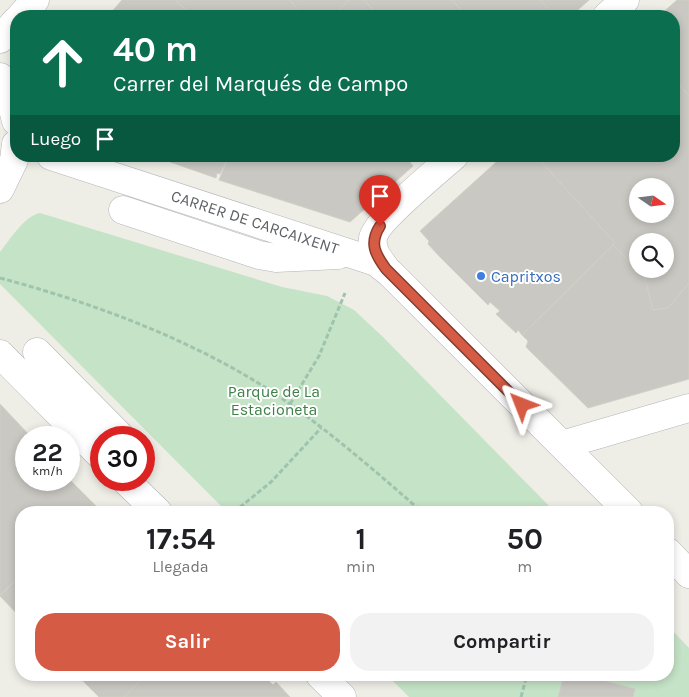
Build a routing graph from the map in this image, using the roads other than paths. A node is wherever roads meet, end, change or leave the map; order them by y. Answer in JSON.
{"nodes":[{"id":1,"x":35,"y":0,"type":"edge"},
{"id":2,"x":625,"y":0,"type":"edge"},
{"id":3,"x":26,"y":10,"type":"edge"},
{"id":4,"x":614,"y":10,"type":"edge"},
{"id":5,"x":10,"y":28,"type":"edge"},
{"id":6,"x":0,"y":39,"type":"edge"},
{"id":7,"x":0,"y":77,"type":"edge"},
{"id":8,"x":10,"y":97,"type":"edge"},
{"id":9,"x":13,"y":162,"type":"edge"},
{"id":10,"x":69,"y":162,"type":"edge"},
{"id":11,"x":447,"y":162,"type":"edge"},
{"id":12,"x":0,"y":189,"type":"edge"},
{"id":13,"x":123,"y":210,"type":"dead end"},
{"id":14,"x":375,"y":263,"type":"junction"},
{"id":15,"x":37,"y":352,"type":"dead end"},
{"id":16,"x":0,"y":354,"type":"edge"},
{"id":17,"x":689,"y":408,"type":"edge"},
{"id":18,"x":110,"y":426,"type":"edge"},
{"id":19,"x":90,"y":445,"type":"edge"},
{"id":20,"x":562,"y":445,"type":"junction"},
{"id":21,"x":137,"y":491,"type":"edge"},
{"id":22,"x":151,"y":491,"type":"edge"},
{"id":23,"x":153,"y":506,"type":"edge"},
{"id":24,"x":157,"y":506,"type":"edge"},
{"id":25,"x":623,"y":506,"type":"edge"},
{"id":26,"x":674,"y":558,"type":"edge"},
{"id":27,"x":689,"y":574,"type":"edge"},
{"id":28,"x":326,"y":681,"type":"edge"},
{"id":29,"x":342,"y":697,"type":"edge"}],
"edges":[{"from":1,"to":3,"type":"street"},
{"from":2,"to":4,"type":"street"},
{"from":5,"to":6,"type":"street"},
{"from":7,"to":8,"type":"street"},
{"from":9,"to":12,"type":"street"},
{"from":10,"to":14,"type":"street","name":"CARRER DE CARCAIXENT"},
{"from":11,"to":14,"type":"street"},
{"from":13,"to":14,"type":"street"},
{"from":14,"to":20,"type":"street","name":"CARRER DE CARCAIXENT"},
{"from":15,"to":18,"type":"street"},
{"from":16,"to":19,"type":"street"},
{"from":17,"to":20,"type":"street"},
{"from":20,"to":25,"type":"street","name":"CARRER DE CARCAIXENT"},
{"from":21,"to":23,"type":"street"},
{"from":22,"to":24,"type":"street"},
{"from":26,"to":27,"type":"street"},
{"from":28,"to":29,"type":"street"}]}
